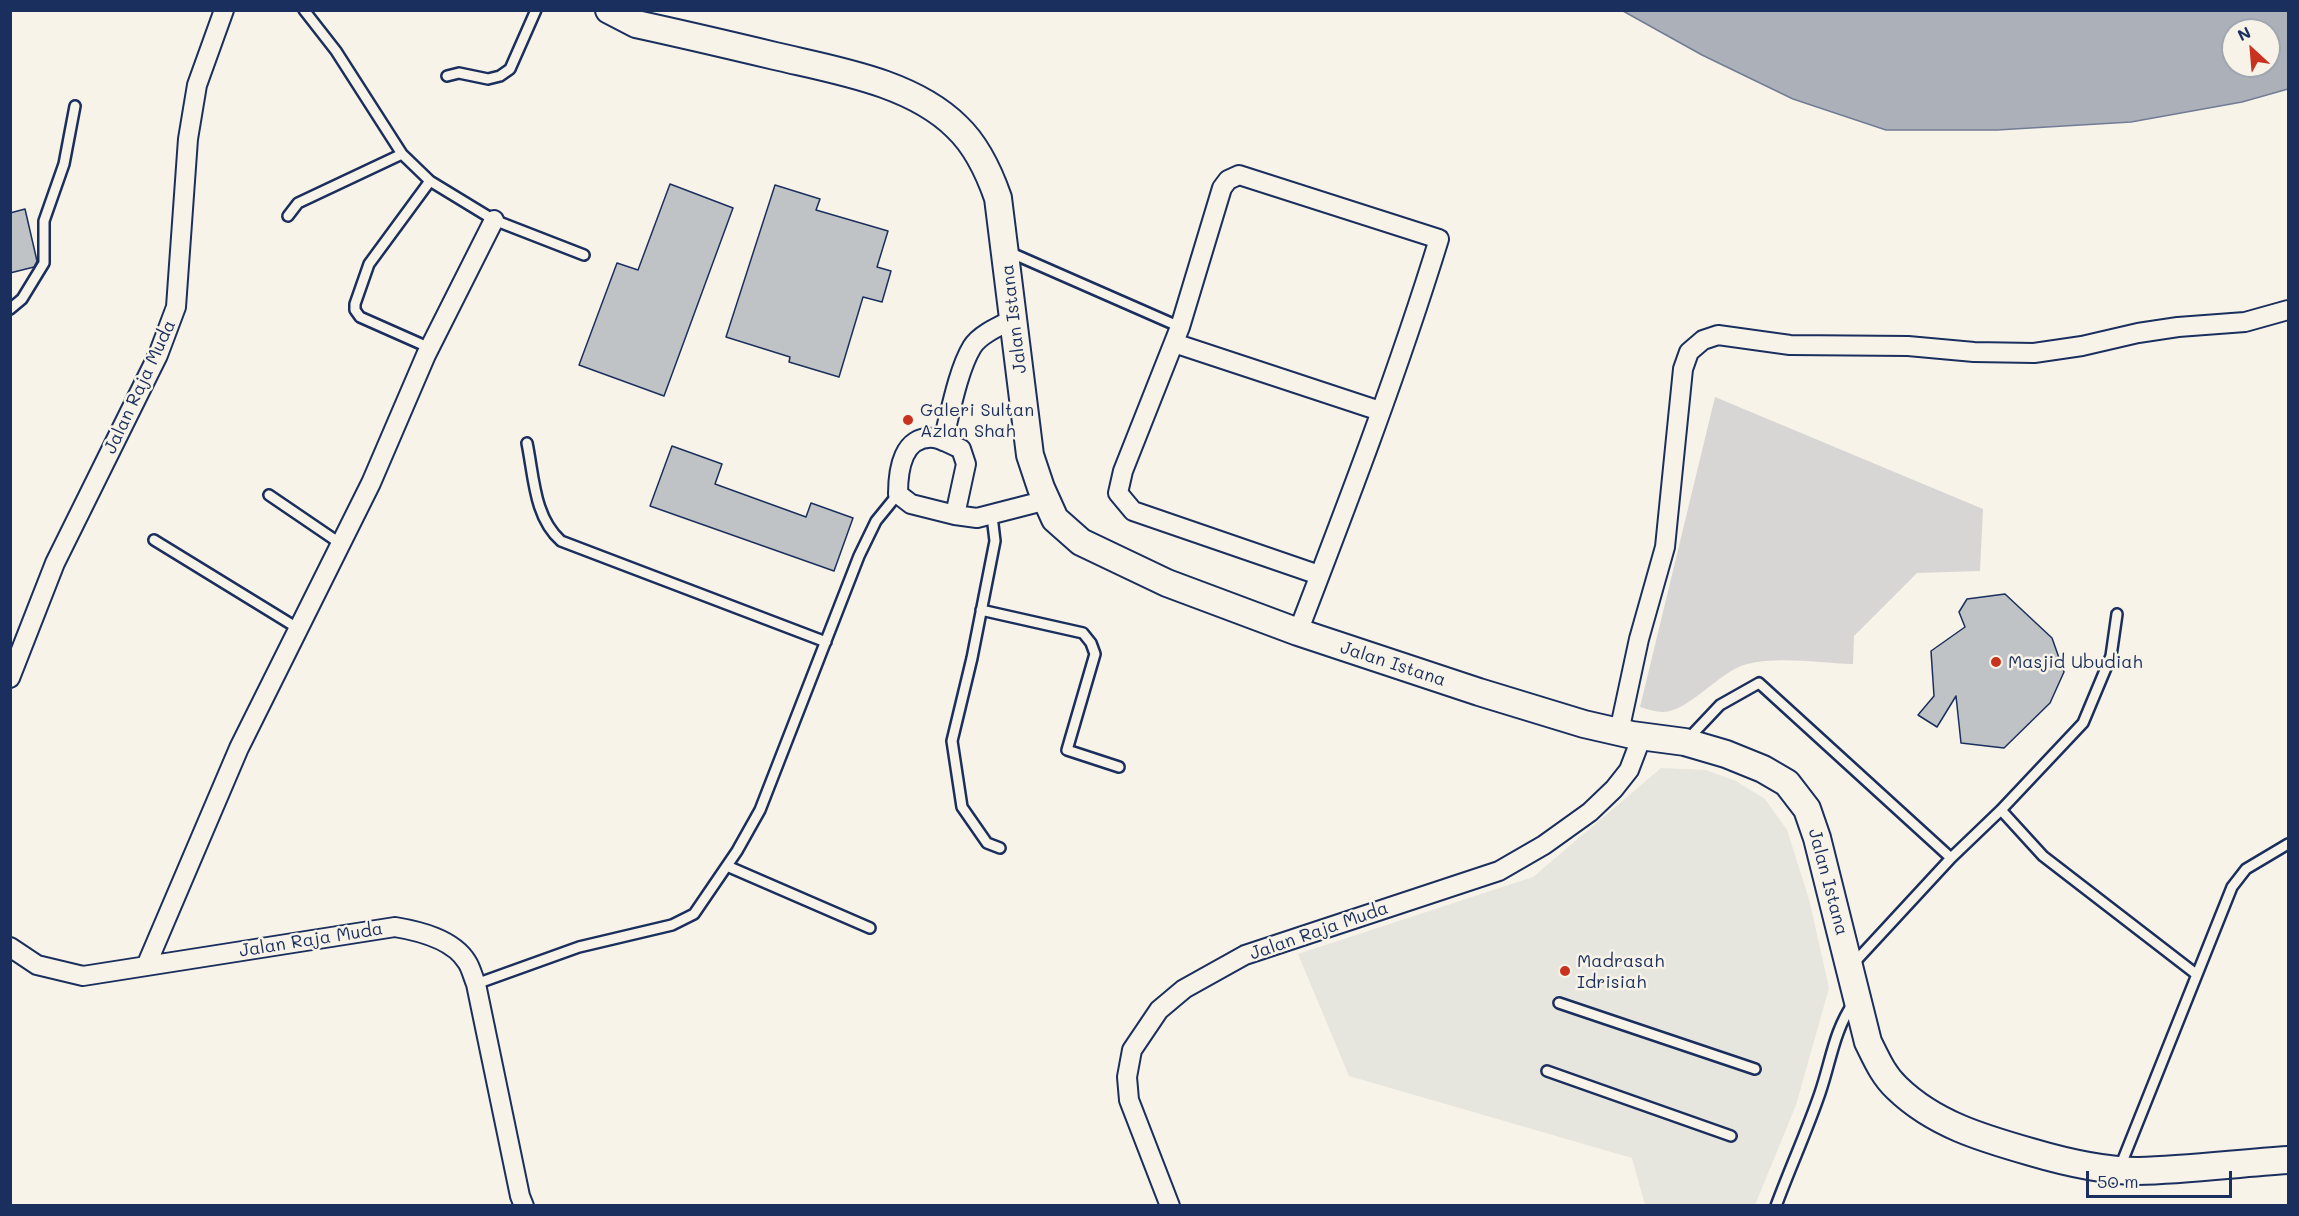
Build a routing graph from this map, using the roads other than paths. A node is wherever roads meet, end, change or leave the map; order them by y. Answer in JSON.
{"nodes":[{"id":1,"x":224,"y":10,"type":"edge"},
{"id":2,"x":304,"y":10,"type":"edge"},
{"id":3,"x":536,"y":10,"type":"edge"},
{"id":4,"x":609,"y":10,"type":"edge"},
{"id":5,"x":447,"y":76,"type":"dead end"},
{"id":6,"x":75,"y":106,"type":"dead end"},
{"id":7,"x":402,"y":154,"type":"junction"},
{"id":8,"x":430,"y":181,"type":"junction"},
{"id":9,"x":288,"y":216,"type":"dead end"},
{"id":10,"x":494,"y":220,"type":"junction"},
{"id":11,"x":1006,"y":251,"type":"junction"},
{"id":12,"x":584,"y":255,"type":"dead end"},
{"id":13,"x":10,"y":309,"type":"edge"},
{"id":14,"x":2289,"y":310,"type":"edge"},
{"id":15,"x":1014,"y":319,"type":"junction"},
{"id":16,"x":1177,"y":335,"type":"junction"},
{"id":17,"x":430,"y":348,"type":"junction"},
{"id":18,"x":1380,"y":411,"type":"junction"},
{"id":19,"x":943,"y":441,"type":"junction"},
{"id":20,"x":527,"y":443,"type":"dead end"},
{"id":21,"x":898,"y":494,"type":"junction"},
{"id":22,"x":269,"y":495,"type":"dead end"},
{"id":23,"x":1047,"y":500,"type":"junction"},
{"id":24,"x":954,"y":515,"type":"junction"},
{"id":25,"x":992,"y":516,"type":"junction"},
{"id":26,"x":154,"y":540,"type":"dead end"},
{"id":27,"x":341,"y":544,"type":"junction"},
{"id":28,"x":1319,"y":575,"type":"junction"},
{"id":29,"x":981,"y":610,"type":"junction"},
{"id":30,"x":2117,"y":614,"type":"dead end"},
{"id":31,"x":299,"y":629,"type":"junction"},
{"id":32,"x":1298,"y":632,"type":"junction"},
{"id":33,"x":826,"y":642,"type":"junction"},
{"id":34,"x":10,"y":678,"type":"edge"},
{"id":35,"x":1630,"y":734,"type":"junction"},
{"id":36,"x":1685,"y":742,"type":"junction"},
{"id":37,"x":1119,"y":767,"type":"dead end"},
{"id":38,"x":2001,"y":810,"type":"junction"},
{"id":39,"x":2289,"y":844,"type":"edge"},
{"id":40,"x":1000,"y":848,"type":"dead end"},
{"id":41,"x":1951,"y":858,"type":"junction"},
{"id":42,"x":727,"y":866,"type":"junction"},
{"id":43,"x":870,"y":928,"type":"dead end"},
{"id":44,"x":10,"y":947,"type":"edge"},
{"id":45,"x":146,"y":966,"type":"junction"},
{"id":46,"x":1849,"y":968,"type":"junction"},
{"id":47,"x":2196,"y":974,"type":"junction"},
{"id":48,"x":476,"y":984,"type":"junction"},
{"id":49,"x":1857,"y":998,"type":"junction"},
{"id":50,"x":1559,"y":1003,"type":"dead end"},
{"id":51,"x":1755,"y":1069,"type":"dead end"},
{"id":52,"x":1547,"y":1071,"type":"dead end"},
{"id":53,"x":1731,"y":1136,"type":"dead end"},
{"id":54,"x":2289,"y":1160,"type":"edge"},
{"id":55,"x":2119,"y":1169,"type":"junction"},
{"id":56,"x":524,"y":1206,"type":"edge"},
{"id":57,"x":1170,"y":1206,"type":"edge"},
{"id":58,"x":1776,"y":1206,"type":"edge"}],
"edges":[{"from":1,"to":34,"type":"street","name":"Jalan Raja Muda"},
{"from":2,"to":7,"type":"lane"},
{"from":3,"to":5,"type":"lane"},
{"from":4,"to":11,"type":"street","name":"Jalan Istana"},
{"from":6,"to":13,"type":"lane"},
{"from":7,"to":8,"type":"lane"},
{"from":7,"to":9,"type":"lane"},
{"from":8,"to":10,"type":"lane"},
{"from":8,"to":17,"type":"lane"},
{"from":10,"to":12,"type":"lane"},
{"from":10,"to":17,"type":"street"},
{"from":11,"to":15,"type":"street","name":"Jalan Istana"},
{"from":11,"to":16,"type":"lane"},
{"from":14,"to":35,"type":"street","name":"Jalan Raja Muda"},
{"from":15,"to":19,"type":"street"},
{"from":15,"to":23,"type":"street","name":"Jalan Istana"},
{"from":16,"to":18,"type":"street"},
{"from":16,"to":18,"type":"street"},
{"from":16,"to":28,"type":"street"},
{"from":17,"to":27,"type":"street"},
{"from":18,"to":28,"type":"street"},
{"from":19,"to":21,"type":"street"},
{"from":19,"to":24,"type":"street"},
{"from":20,"to":33,"type":"lane"},
{"from":21,"to":24,"type":"street"},
{"from":21,"to":33,"type":"lane"},
{"from":22,"to":27,"type":"lane"},
{"from":23,"to":25,"type":"street"},
{"from":23,"to":32,"type":"street","name":"Jalan Istana"},
{"from":24,"to":25,"type":"street"},
{"from":25,"to":29,"type":"lane"},
{"from":26,"to":31,"type":"lane"},
{"from":27,"to":31,"type":"street"},
{"from":28,"to":32,"type":"street"},
{"from":29,"to":37,"type":"lane"},
{"from":29,"to":40,"type":"lane"},
{"from":30,"to":38,"type":"lane"},
{"from":31,"to":45,"type":"street"},
{"from":32,"to":35,"type":"street","name":"Jalan Istana"},
{"from":33,"to":42,"type":"lane"},
{"from":35,"to":36,"type":"street","name":"Jalan Istana"},
{"from":35,"to":57,"type":"street","name":"Jalan Raja Muda"},
{"from":36,"to":41,"type":"lane"},
{"from":36,"to":46,"type":"street","name":"Jalan Istana"},
{"from":38,"to":41,"type":"lane"},
{"from":38,"to":47,"type":"lane"},
{"from":39,"to":47,"type":"lane"},
{"from":41,"to":46,"type":"lane"},
{"from":42,"to":43,"type":"lane"},
{"from":42,"to":48,"type":"lane"},
{"from":44,"to":45,"type":"street","name":"Jalan Raja Muda"},
{"from":45,"to":48,"type":"street","name":"Jalan Raja Muda"},
{"from":46,"to":49,"type":"street","name":"Jalan Istana"},
{"from":47,"to":55,"type":"lane"},
{"from":48,"to":56,"type":"street","name":"Jalan Raja Muda"},
{"from":49,"to":55,"type":"street","name":"Jalan Istana"},
{"from":49,"to":58,"type":"lane"},
{"from":50,"to":51,"type":"lane"},
{"from":52,"to":53,"type":"lane"},
{"from":54,"to":55,"type":"street","name":"Jalan Istana"}]}
